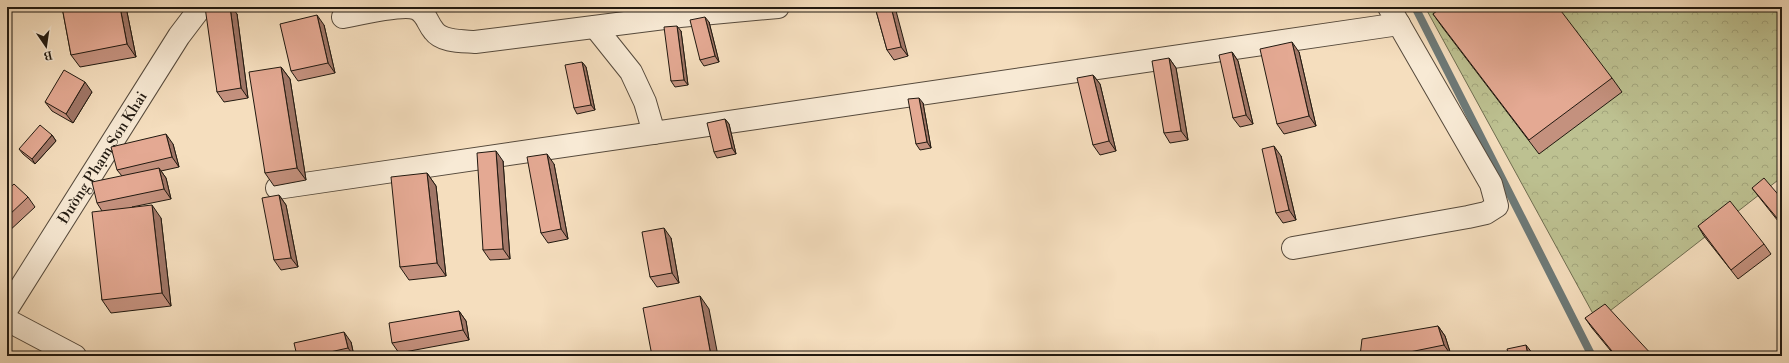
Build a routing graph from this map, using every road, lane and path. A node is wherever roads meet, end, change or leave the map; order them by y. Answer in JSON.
{"nodes":[{"id":1,"x":201,"y":7,"type":"edge"},
{"id":2,"x":778,"y":7,"type":"edge"},
{"id":3,"x":1394,"y":16,"type":"edge"},
{"id":4,"x":343,"y":17,"type":"dead end"},
{"id":5,"x":595,"y":27,"type":"junction"},
{"id":6,"x":654,"y":133,"type":"junction"},
{"id":7,"x":277,"y":188,"type":"dead end"},
{"id":8,"x":1293,"y":248,"type":"dead end"},
{"id":9,"x":7,"y":310,"type":"edge"},
{"id":10,"x":7,"y":320,"type":"edge"},
{"id":11,"x":75,"y":356,"type":"edge"}],
"edges":[{"from":1,"to":9,"type":"street","name":"Đường Phạm Sơn Khai"},
{"from":2,"to":5,"type":"street"},
{"from":3,"to":6,"type":"street"},
{"from":3,"to":8,"type":"street"},
{"from":4,"to":5,"type":"street"},
{"from":5,"to":6,"type":"street"},
{"from":6,"to":7,"type":"street"},
{"from":10,"to":11,"type":"street"}]}
